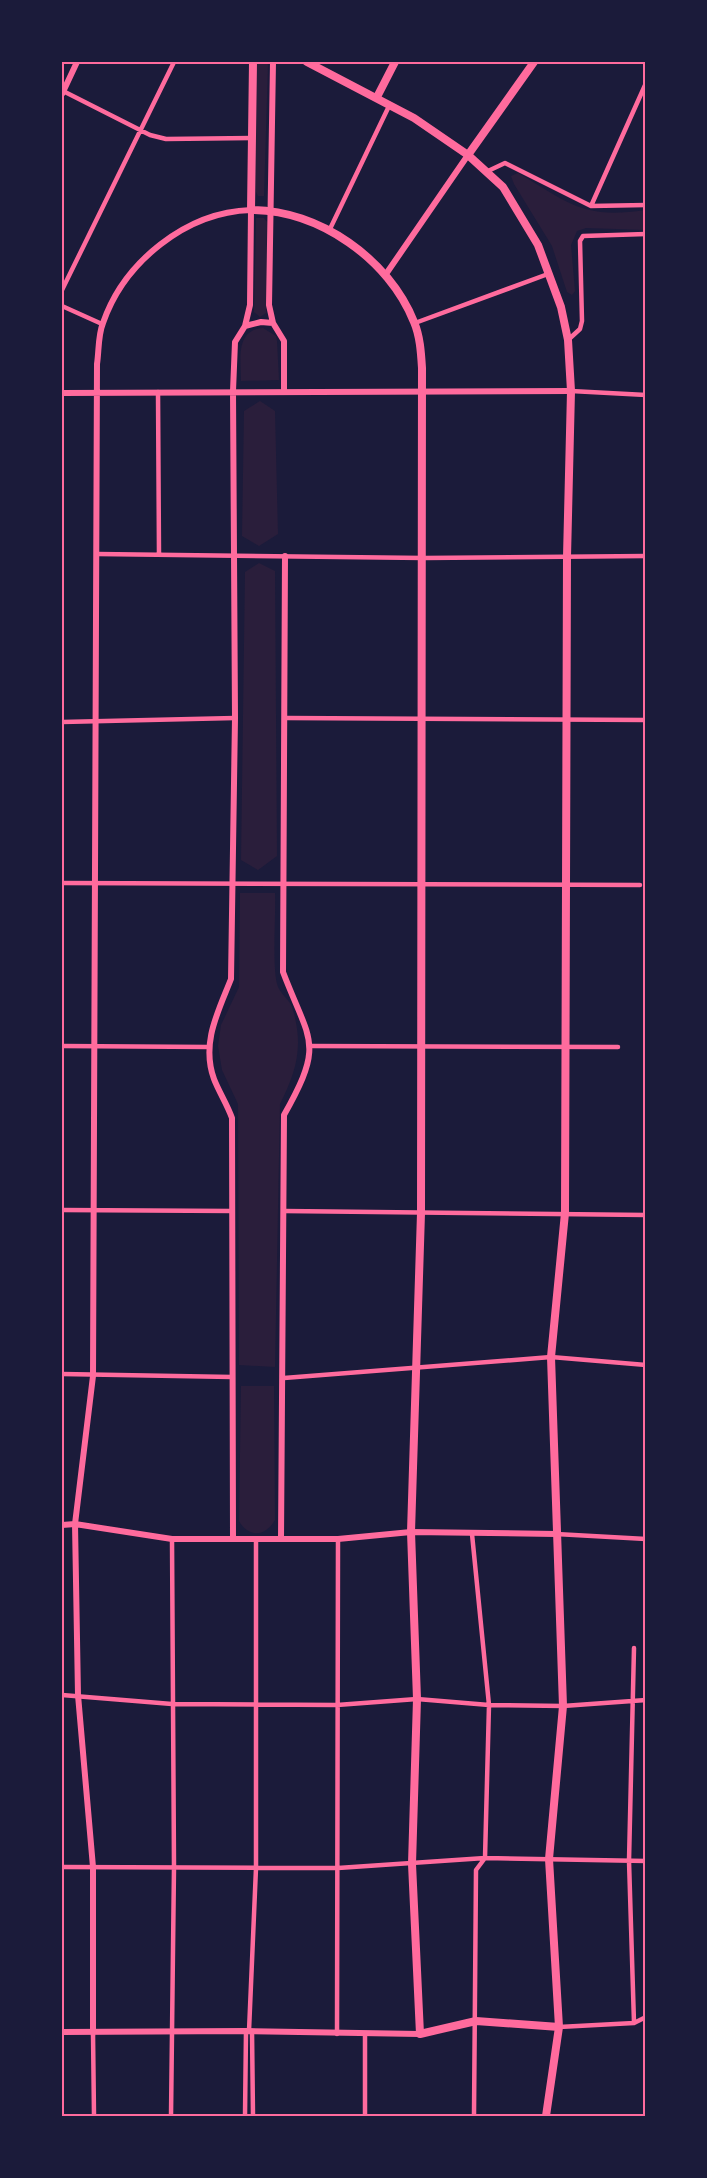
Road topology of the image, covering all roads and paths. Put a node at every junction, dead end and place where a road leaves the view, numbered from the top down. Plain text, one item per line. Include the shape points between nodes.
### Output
1 (77, 62) edge
2 (174, 62) edge
3 (253, 62) edge
4 (273, 62) edge
5 (307, 62) edge
6 (395, 62) edge
7 (534, 62) edge
8 (645, 83) edge
9 (62, 92) edge
10 (377, 97) junction
11 (390, 104) junction
12 (140, 130) junction
13 (252, 138) junction
14 (468, 155) junction
15 (488, 171) junction
16 (645, 205) edge
17 (591, 206) junction
18 (251, 210) junction
19 (269, 210) junction
20 (329, 231) junction
21 (645, 234) edge
22 (548, 273) junction
23 (386, 274) junction
24 (62, 290) edge
25 (62, 306) edge
26 (273, 323) junction
27 (415, 323) junction
28 (102, 324) junction
29 (244, 326) junction
30 (568, 340) junction
31 (233, 391) junction
32 (284, 391) junction
33 (571, 391) junction
34 (96, 392) junction
35 (158, 392) junction
36 (422, 392) junction
37 (62, 393) edge
38 (645, 395) edge
39 (97, 554) junction
40 (159, 555) junction
41 (235, 556) junction
42 (285, 556) junction
43 (645, 556) edge
44 (567, 557) junction
45 (424, 558) junction
46 (235, 718) junction
47 (286, 718) junction
48 (424, 719) junction
49 (566, 719) junction
50 (645, 720) edge
51 (62, 722) edge
52 (96, 722) junction
53 (62, 883) edge
54 (95, 883) junction
55 (233, 883) junction
56 (283, 884) junction
57 (420, 884) junction
58 (566, 885) junction
59 (640, 885) dead end
60 (62, 1046) edge
61 (95, 1046) junction
62 (310, 1046) junction
63 (209, 1047) junction
64 (565, 1047) junction
65 (618, 1047) dead end
66 (421, 1048) junction
67 (62, 1210) edge
68 (94, 1210) junction
69 (232, 1211) junction
70 (284, 1211) junction
71 (421, 1213) junction
72 (565, 1213) junction
73 (645, 1215) edge
74 (551, 1358) junction
75 (645, 1365) edge
76 (415, 1369) junction
77 (62, 1374) edge
78 (93, 1376) junction
79 (232, 1377) junction
80 (284, 1378) junction
81 (75, 1524) junction
82 (62, 1525) edge
83 (411, 1532) junction
84 (472, 1534) junction
85 (556, 1534) junction
86 (172, 1539) junction
87 (233, 1539) junction
88 (256, 1539) junction
89 (281, 1539) junction
90 (338, 1539) junction
91 (645, 1539) edge
92 (634, 1648) dead end
93 (62, 1695) edge
94 (78, 1695) junction
95 (417, 1699) junction
96 (634, 1700) junction
97 (645, 1700) edge
98 (172, 1704) junction
99 (256, 1705) junction
100 (337, 1705) junction
101 (489, 1705) junction
102 (563, 1706) junction
103 (485, 1858) junction
104 (549, 1859) junction
105 (629, 1861) junction
106 (645, 1861) edge
107 (412, 1864) junction
108 (62, 1867) edge
109 (93, 1867) junction
110 (174, 1867) junction
111 (256, 1868) junction
112 (338, 1868) junction
113 (645, 2017) edge
114 (476, 2021) junction
115 (634, 2023) junction
116 (560, 2027) junction
117 (249, 2031) junction
118 (62, 2032) edge
119 (93, 2033) junction
120 (171, 2033) junction
121 (337, 2034) junction
122 (365, 2034) junction
123 (420, 2034) junction
124 (474, 2115) dead end
125 (94, 2116) edge
126 (171, 2116) edge
127 (245, 2116) edge
128 (253, 2116) edge
129 (365, 2116) edge
130 (546, 2116) edge

1 - 9 street
2 - 12 street
3 - 13 highway
4 - 19 street
5 - 10 highway
6 - 10 main road
7 - 14 main road
8 - 17 street
9 - 12 street
10 - 11 highway
11 - 14 highway
11 - 20 street
12 - 13 street via 166,138
12 - 24 street
13 - 18 highway
14 - 15 highway
14 - 23 street
15 - 17 street via 505,163
15 - 22 highway via 523,216
16 - 17 street
18 - 19 highway
18 - 28 street via 201,221 161,244 125,280
18 - 29 street via 250,305
19 - 20 highway
19 - 26 street via 269,305
20 - 23 highway
21 - 30 street via 583,236 582,321 580,329
22 - 27 street
22 - 30 highway
23 - 27 highway
25 - 28 street
26 - 29 street via 261,321
26 - 32 street via 284,341
27 - 36 highway via 420,341
28 - 34 street
29 - 31 street via 235,342
30 - 33 highway
31 - 32 street
31 - 35 street
31 - 41 street
32 - 36 street
33 - 36 street
33 - 38 street
33 - 44 highway
34 - 35 street
34 - 37 street
34 - 39 street
35 - 40 street
36 - 45 highway
39 - 40 street
39 - 52 street
40 - 41 street
41 - 42 street
41 - 46 street
42 - 45 street
42 - 47 street
43 - 44 street
44 - 45 street
44 - 49 highway
45 - 48 highway
46 - 52 street
46 - 55 street
47 - 48 street
47 - 56 street
48 - 49 street
48 - 57 highway
49 - 50 street
49 - 58 highway
51 - 52 street
52 - 54 street
53 - 54 street
54 - 55 street
54 - 61 street
55 - 56 street
55 - 63 street via 231,979 215,1016
56 - 57 street
56 - 62 street via 283,972 304,1020
57 - 58 street
57 - 66 highway
58 - 59 street
58 - 64 highway
60 - 61 street
61 - 63 street
61 - 68 street
62 - 66 street
62 - 70 street via 306,1074 284,1115
63 - 69 street via 210,1066 232,1118
64 - 65 street
64 - 66 street
64 - 72 highway
66 - 71 highway
67 - 68 street
68 - 69 street
68 - 78 street
69 - 79 street
70 - 71 street
70 - 80 street
71 - 72 street
71 - 76 highway
72 - 73 street
72 - 74 highway
74 - 75 street
74 - 76 street
74 - 85 highway
76 - 80 street
76 - 83 highway
77 - 78 street
78 - 79 street
78 - 81 street
79 - 87 street
80 - 89 street
81 - 82 street
81 - 86 street
81 - 94 street
83 - 84 street
83 - 90 street
83 - 95 highway
84 - 85 street
84 - 101 street
85 - 91 street
85 - 102 highway
86 - 87 street
86 - 98 street
87 - 88 street
88 - 89 street
88 - 99 street
89 - 90 street
90 - 100 street
92 - 96 street
93 - 94 street
94 - 98 street
94 - 109 street
95 - 100 street
95 - 101 street
95 - 107 highway
96 - 97 street
96 - 102 street
96 - 105 street
98 - 99 street
98 - 110 street
99 - 100 street
99 - 111 street
100 - 112 street
101 - 102 street
101 - 103 street
102 - 104 highway
103 - 104 street
103 - 107 street
103 - 114 street via 476,1870
104 - 105 street
104 - 116 highway
105 - 106 street
105 - 115 street
107 - 112 street
107 - 123 highway
108 - 109 street
109 - 110 street
109 - 119 street
110 - 111 street
110 - 120 street
111 - 112 street
111 - 117 street
112 - 121 street
113 - 115 street
114 - 116 highway
114 - 123 highway
114 - 124 street
115 - 116 street
116 - 130 highway
117 - 120 street
117 - 121 street
117 - 127 street
117 - 128 street
118 - 119 street
119 - 120 street
119 - 125 street
120 - 126 street
121 - 122 street
122 - 123 street
122 - 129 street

